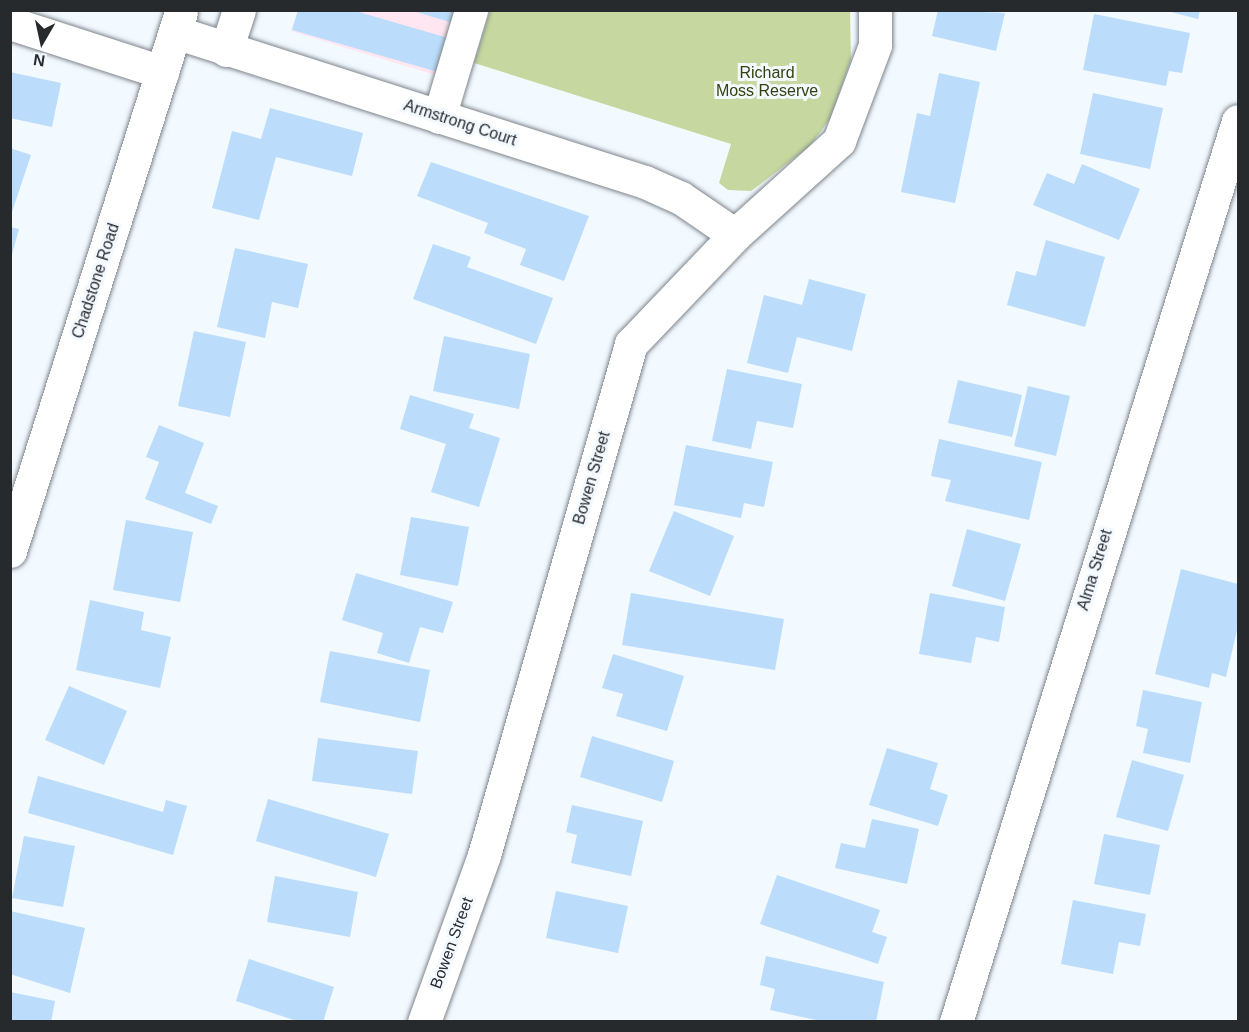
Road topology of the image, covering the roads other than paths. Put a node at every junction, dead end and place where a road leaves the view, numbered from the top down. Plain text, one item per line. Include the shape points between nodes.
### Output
1 (239, 10) edge
2 (471, 10) edge
3 (875, 10) edge
4 (178, 21) edge
5 (10, 23) edge
6 (226, 50) junction
7 (162, 72) junction
8 (439, 117) junction
9 (1239, 121) edge
10 (735, 235) junction
11 (10, 551) edge
12 (424, 1022) edge
13 (956, 1022) edge

1 - 6 street
2 - 8 street
3 - 10 street, Bowen Street via 875,45 847,130
4 - 6 street, Armstrong Court
4 - 7 street, Chadstone Road
5 - 7 street
6 - 8 street, Armstrong Court
7 - 11 street, Chadstone Road
8 - 10 street, Armstrong Court via 645,182 681,198
9 - 13 street, Alma Street
10 - 12 street, Bowen Street via 631,344 484,855

